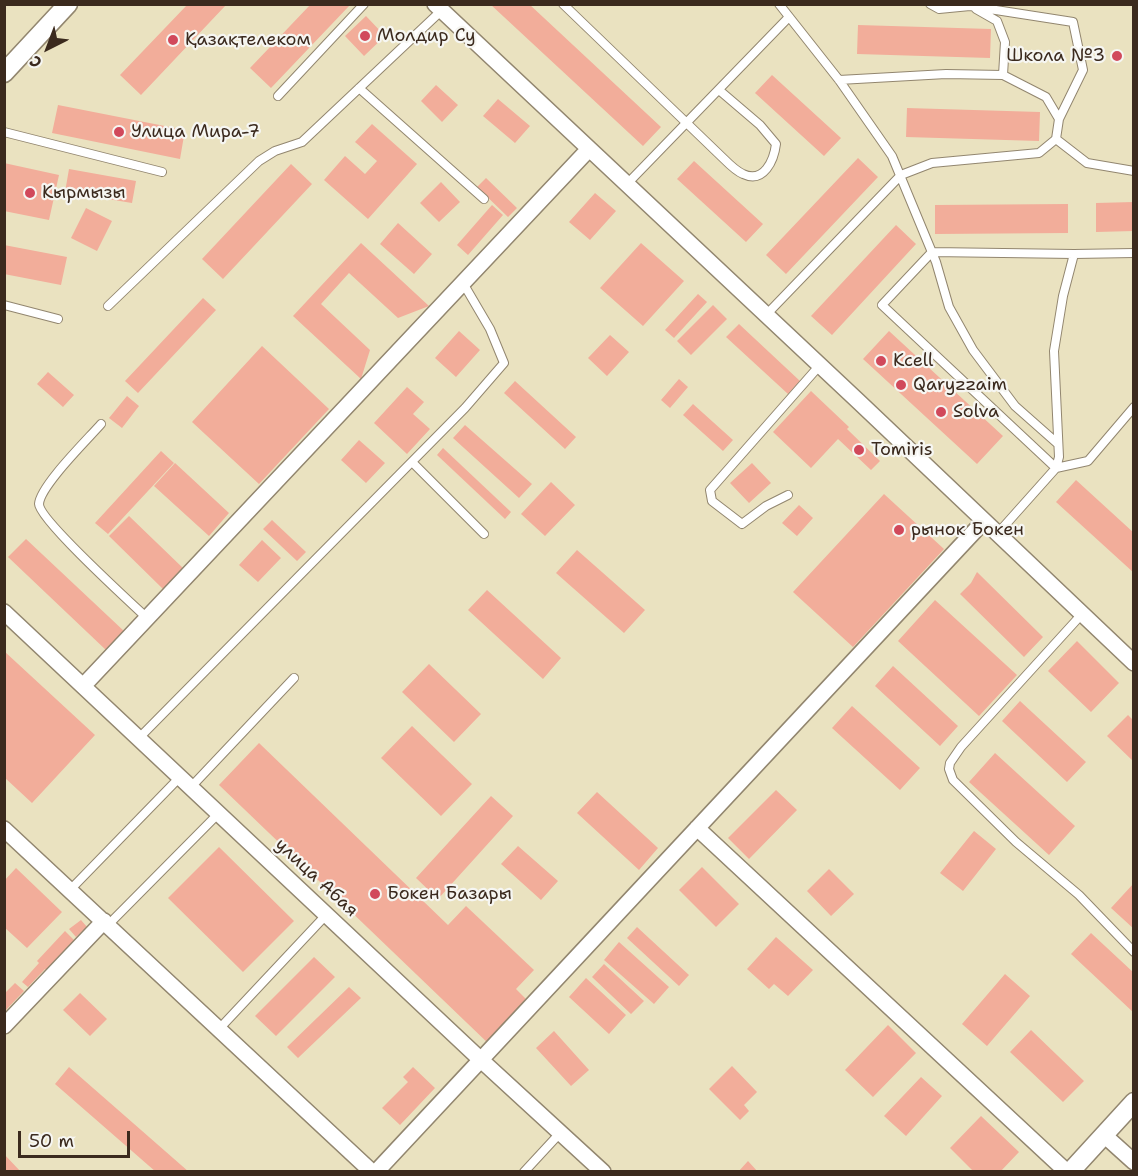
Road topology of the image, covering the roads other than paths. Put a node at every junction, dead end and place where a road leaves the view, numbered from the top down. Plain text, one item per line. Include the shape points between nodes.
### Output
1 (68, 4) edge
2 (364, 4) edge
3 (563, 4) edge
4 (779, 4) edge
5 (930, 4) edge
6 (970, 5) edge
7 (438, 8) edge
8 (789, 17) junction
9 (4, 73) edge
10 (1003, 75) junction
11 (840, 80) junction
12 (359, 88) junction
13 (718, 90) junction
14 (278, 96) dead end
15 (1059, 119) junction
16 (687, 122) junction
17 (4, 132) edge
18 (1056, 139) junction
19 (589, 149) junction
20 (1134, 171) edge
21 (162, 172) dead end
22 (901, 175) junction
23 (627, 184) junction
24 (484, 199) dead end
25 (932, 252) junction
26 (1134, 253) edge
27 (1074, 254) junction
28 (463, 283) junction
29 (4, 305) edge
30 (108, 306) dead end
31 (766, 315) junction
32 (58, 319) dead end
33 (820, 365) junction
34 (1134, 407) edge
35 (101, 424) dead end
36 (1058, 444) junction
37 (412, 462) junction
38 (1056, 468) junction
39 (788, 495) dead end
40 (984, 521) junction
41 (998, 533) junction
42 (484, 534) dead end
43 (4, 612) edge
44 (1082, 614) junction
45 (147, 618) junction
46 (1134, 663) edge
47 (294, 678) dead end
48 (84, 685) junction
49 (139, 738) junction
50 (186, 782) junction
51 (219, 813) junction
52 (697, 828) junction
53 (4, 829) edge
54 (70, 890) junction
55 (327, 915) junction
56 (106, 923) junction
57 (1134, 952) edge
58 (4, 1026) edge
59 (220, 1028) junction
60 (481, 1060) junction
61 (1134, 1102) edge
62 (561, 1132) junction
63 (1104, 1134) junction
64 (1134, 1162) edge
65 (530, 1170) edge
66 (374, 1172) edge
67 (603, 1172) edge
68 (1068, 1172) edge

1 - 9 street
2 - 14 lane
3 - 16 lane
4 - 8 lane
5 - 6 lane via 939,9
6 - 10 lane via 997,21 1005,42
6 - 15 lane via 1073,22 1083,70
7 - 12 lane
7 - 19 street
8 - 11 lane
8 - 13 lane
10 - 11 lane
10 - 15 lane via 1046,98
11 - 22 lane via 881,138
12 - 24 lane
12 - 30 lane via 302,142 259,161
13 - 16 lane
13 - 16 lane via 760,125 776,144 775,156 766,171 754,177 743,175
15 - 18 lane
16 - 23 lane
17 - 21 lane
18 - 20 lane via 1087,164
18 - 22 lane via 1039,153 932,163
19 - 23 street
19 - 28 street
22 - 25 lane
22 - 31 lane
23 - 31 street
25 - 27 lane
25 - 36 lane via 950,307 973,350 1015,406
25 - 38 lane via 882,305
26 - 27 lane
27 - 36 lane via 1054,351
28 - 37 lane via 490,329 504,363
28 - 45 street
29 - 32 lane
31 - 33 street
33 - 39 lane via 710,490 712,501 742,524
33 - 40 street
34 - 38 lane via 1088,461
35 - 45 lane via 52,480 39,505 61,534
36 - 38 lane
37 - 42 lane
37 - 49 lane
38 - 41 lane
40 - 41 street
40 - 52 street
41 - 44 street
43 - 48 street, улица Абая
44 - 46 street
44 - 57 lane via 961,747 949,769 953,780 969,797 1078,895
45 - 48 street
47 - 50 lane
48 - 49 street, улица Абая
49 - 50 street, улица Абая
50 - 51 street, улица Абая
50 - 54 lane
51 - 55 street, улица Абая
51 - 56 lane
52 - 60 street
52 - 68 street
53 - 54 street
54 - 56 street
55 - 59 lane
55 - 60 street, улица Абая
56 - 58 street
56 - 59 street
59 - 66 street
60 - 62 street, улица Абая
60 - 66 street
61 - 63 street
62 - 65 lane
62 - 67 street, улица Абая
63 - 64 street
63 - 68 street

